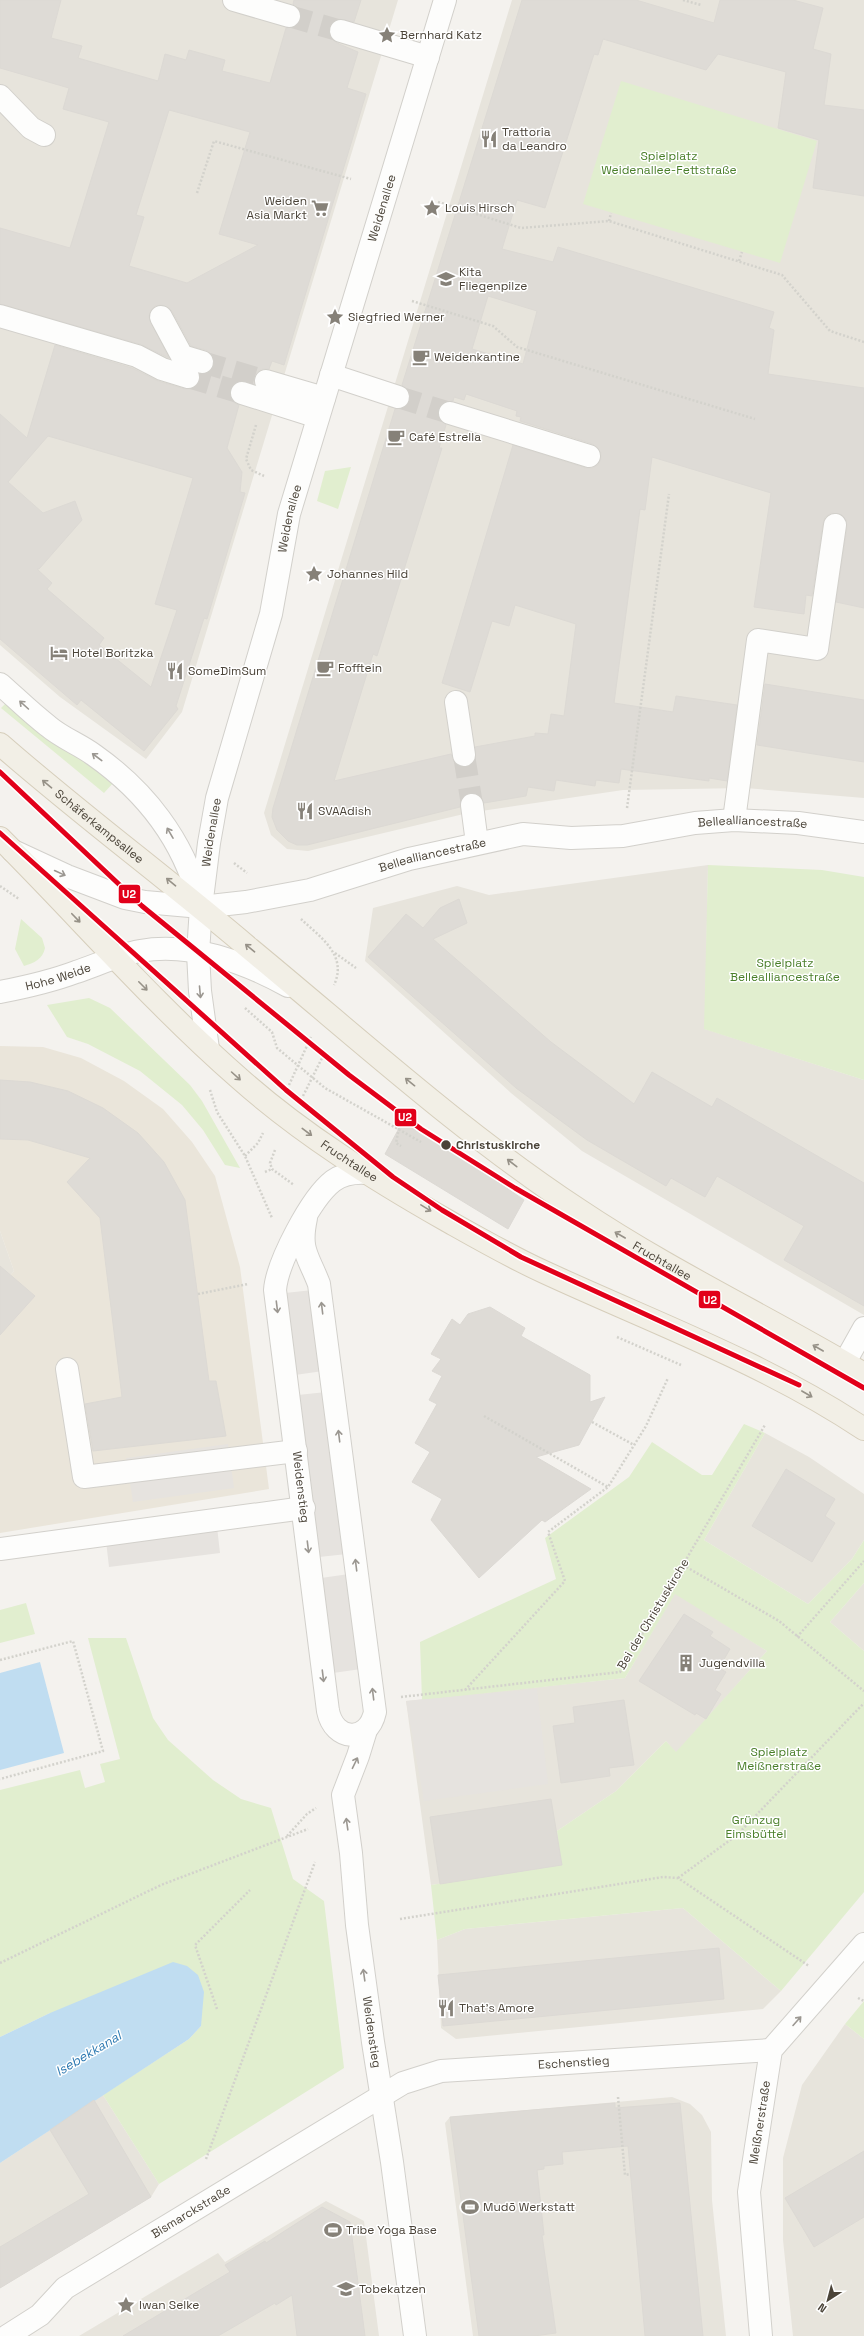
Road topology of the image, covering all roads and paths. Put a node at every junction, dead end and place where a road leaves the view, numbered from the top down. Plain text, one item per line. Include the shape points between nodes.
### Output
1 (234, 0) edge
2 (446, 0) edge
3 (683, 0) edge
4 (701, 5) dead end
5 (290, 16) tunnel mouth
6 (341, 31) tunnel mouth
7 (428, 57) junction
8 (0, 96) edge
9 (44, 135) dead end
10 (351, 178) dead end
11 (197, 193) dead end
12 (438, 202) dead end
13 (611, 213) dead end
14 (609, 221) junction
15 (742, 252) dead end
16 (739, 261) junction
17 (412, 301) dead end
18 (0, 312) edge
19 (161, 317) dead end
20 (864, 342) edge
21 (331, 375) junction
22 (266, 380) tunnel mouth
23 (242, 393) tunnel mouth
24 (398, 397) tunnel mouth
25 (321, 408) junction
26 (450, 413) tunnel mouth
27 (755, 419) dead end
28 (257, 420) dead end
29 (589, 456) dead end
30 (264, 476) dead end
31 (669, 494) dead end
32 (835, 525) dead end
33 (0, 684) edge
34 (456, 702) dead end
35 (0, 744) edge
36 (464, 755) tunnel mouth
37 (472, 805) tunnel mouth
38 (734, 820) junction
39 (864, 832) edge
40 (623, 836) junction
41 (209, 843) junction
42 (477, 843) junction
43 (6, 844) edge
44 (277, 897) junction
45 (201, 907) junction
46 (198, 953) junction
47 (335, 953) junction
48 (115, 958) junction
49 (356, 968) dead end
50 (0, 992) edge
51 (246, 1008) dead end
52 (323, 1009) junction
53 (208, 1049) junction
54 (324, 1052) dead end
55 (298, 1066) junction
56 (312, 1078) junction
57 (287, 1087) dead end
58 (302, 1099) dead end
59 (399, 1128) junction
60 (421, 1142) dead end
61 (401, 1146) dead end
62 (275, 1150) dead end
63 (272, 1169) junction
64 (265, 1172) dead end
65 (368, 1173) junction
66 (295, 1186) dead end
67 (306, 1218) junction
68 (275, 1226) dead end
69 (249, 1284) dead end
70 (198, 1294) dead end
71 (864, 1328) edge
72 (844, 1362) junction
73 (67, 1369) dead end
74 (864, 1374) edge
75 (668, 1378) dead end
76 (484, 1416) dead end
77 (592, 1422) dead end
78 (765, 1424) dead end
79 (864, 1428) edge
80 (634, 1445) junction
81 (296, 1451) junction
82 (608, 1487) junction
83 (304, 1508) junction
84 (0, 1549) edge
85 (864, 1561) edge
86 (683, 1565) junction
87 (797, 1638) junction
88 (0, 1660) edge
89 (465, 1690) junction
90 (864, 1691) edge
91 (396, 1698) dead end
92 (864, 1703) edge
93 (366, 1730) junction
94 (0, 1779) edge
95 (320, 1806) dead end
96 (308, 1829) dead end
97 (285, 1838) junction
98 (315, 1862) dead end
99 (678, 1878) junction
100 (250, 1890) dead end
101 (400, 1918) dead end
102 (864, 1944) edge
103 (0, 1963) edge
104 (809, 1966) dead end
105 (858, 1998) dead end
106 (864, 2001) edge
107 (217, 2009) dead end
108 (770, 2050) junction
109 (382, 2097) junction
110 (618, 2097) dead end
111 (206, 2159) dead end
112 (630, 2174) dead end
113 (21, 2332) edge
114 (414, 2336) edge
115 (761, 2336) edge

1 - 5 street
2 - 7 street, Weidenallee
3 - 4 path
6 - 7 street
7 - 21 street, Weidenallee
8 - 9 street via 31,128
10 - 11 path via 214,141
12 - 14 path via 521,228
13 - 14 path
14 - 16 path
15 - 16 path
16 - 20 path via 782,275 830,331
17 - 27 path via 493,326 517,347
18 - 19 street via 137,356 162,369 195,369 182,356
21 - 24 street
21 - 25 street, Weidenallee
22 - 25 street
23 - 25 street
25 - 41 street, Weidenallee via 289,514 271,614 225,768
26 - 29 street
28 - 30 path via 246,459 251,470
31 - 40 path
32 - 38 street via 817,649 758,640
45 -> 33 street via 193,878 182,854 167,827 148,803 128,781 95,755 48,726
34 - 36 street
45 -> 35 main road, Schäferkampsallee
37 - 42 street
38 - 39 street, Bellealliancestraße via 798,823
38 - 40 street, Bellealliancestraße via 695,823
40 - 42 street, Bellealliancestraße via 571,838 523,834
41 - 44 path
41 - 45 street, Weidenallee
42 - 44 street, Bellealliancestraße via 409,859 329,885
43 -> 45 street, Bellealliancestraße via 67,876 125,898
43 -> 48 main road
44 - 45 street, Bellealliancestraße
44 - 47 path
45 - 46 street, Weidenallee
52 -> 45 main road, Fruchtallee
46 - 48 street, Fruchtallee via 157,949
46 - 52 street, Fruchtallee via 269,976
46 -> 53 street, Weidenallee
47 - 49 path
47 - 52 path via 338,960 336,980
48 - 50 street, Hohe Weide via 76,973
48 -> 53 main road, Fruchtallee
51 - 55 path via 272,1032 278,1048
52 - 55 path
72 -> 52 main road, Fruchtallee via 580,1210 447,1112
53 -> 65 main road, Fruchtallee via 240,1080 291,1120
53 - 68 path via 211,1095 217,1112 245,1156
54 - 56 path
55 - 56 path
55 - 57 path
56 - 58 path
56 - 59 path via 325,1088
59 - 60 path
59 - 61 path via 396,1143
62 - 63 path via 270,1163
63 - 64 path
63 - 66 path
65 - 67 street, Weidenstieg via 347,1174 333,1181
65 -> 79 main road, Fruchtallee via 446,1220 541,1271 781,1379
67 -> 81 street, Weidenstieg via 279,1269 275,1290
93 -> 67 street, Weidenstieg via 373,1720 374,1706 319,1284 308,1264 302,1235
69 - 70 path
71 - 72 street
72 - 74 main road, Fruchtallee
73 - 81 street via 84,1477
75 - 80 path via 646,1426
76 - 82 path
77 - 80 path
78 - 86 path, Bei der Christuskirche
80 - 82 path
81 - 83 street, Weidenstieg
82 - 89 path via 548,1532 565,1581
83 - 84 street
83 -> 93 street, Weidenstieg via 330,1720 333,1727 347,1735 359,1734
85 - 87 path
86 - 87 path via 779,1620
86 - 89 path, Bei der Christuskirche via 620,1672
87 - 90 path
88 - 94 path via 73,1641 103,1752
89 - 91 path, Bei der Christuskirche
92 - 99 path via 737,1835
109 -> 93 street, Weidenstieg via 358,1933 343,1795
95 - 97 path via 307,1814
96 - 97 path
97 - 103 path via 161,1885
98 - 111 path
99 - 101 path via 663,1877
99 - 104 path
100 - 107 path via 195,1945
108 -> 102 street
105 - 106 path
108 - 109 street, Eschenstieg via 441,2071 403,2083
108 - 115 street, Meißnerstraße via 749,2192
109 - 113 street, Bismarckstraße via 65,2288
109 - 114 street, Weidenstieg
110 - 112 path via 625,2175

